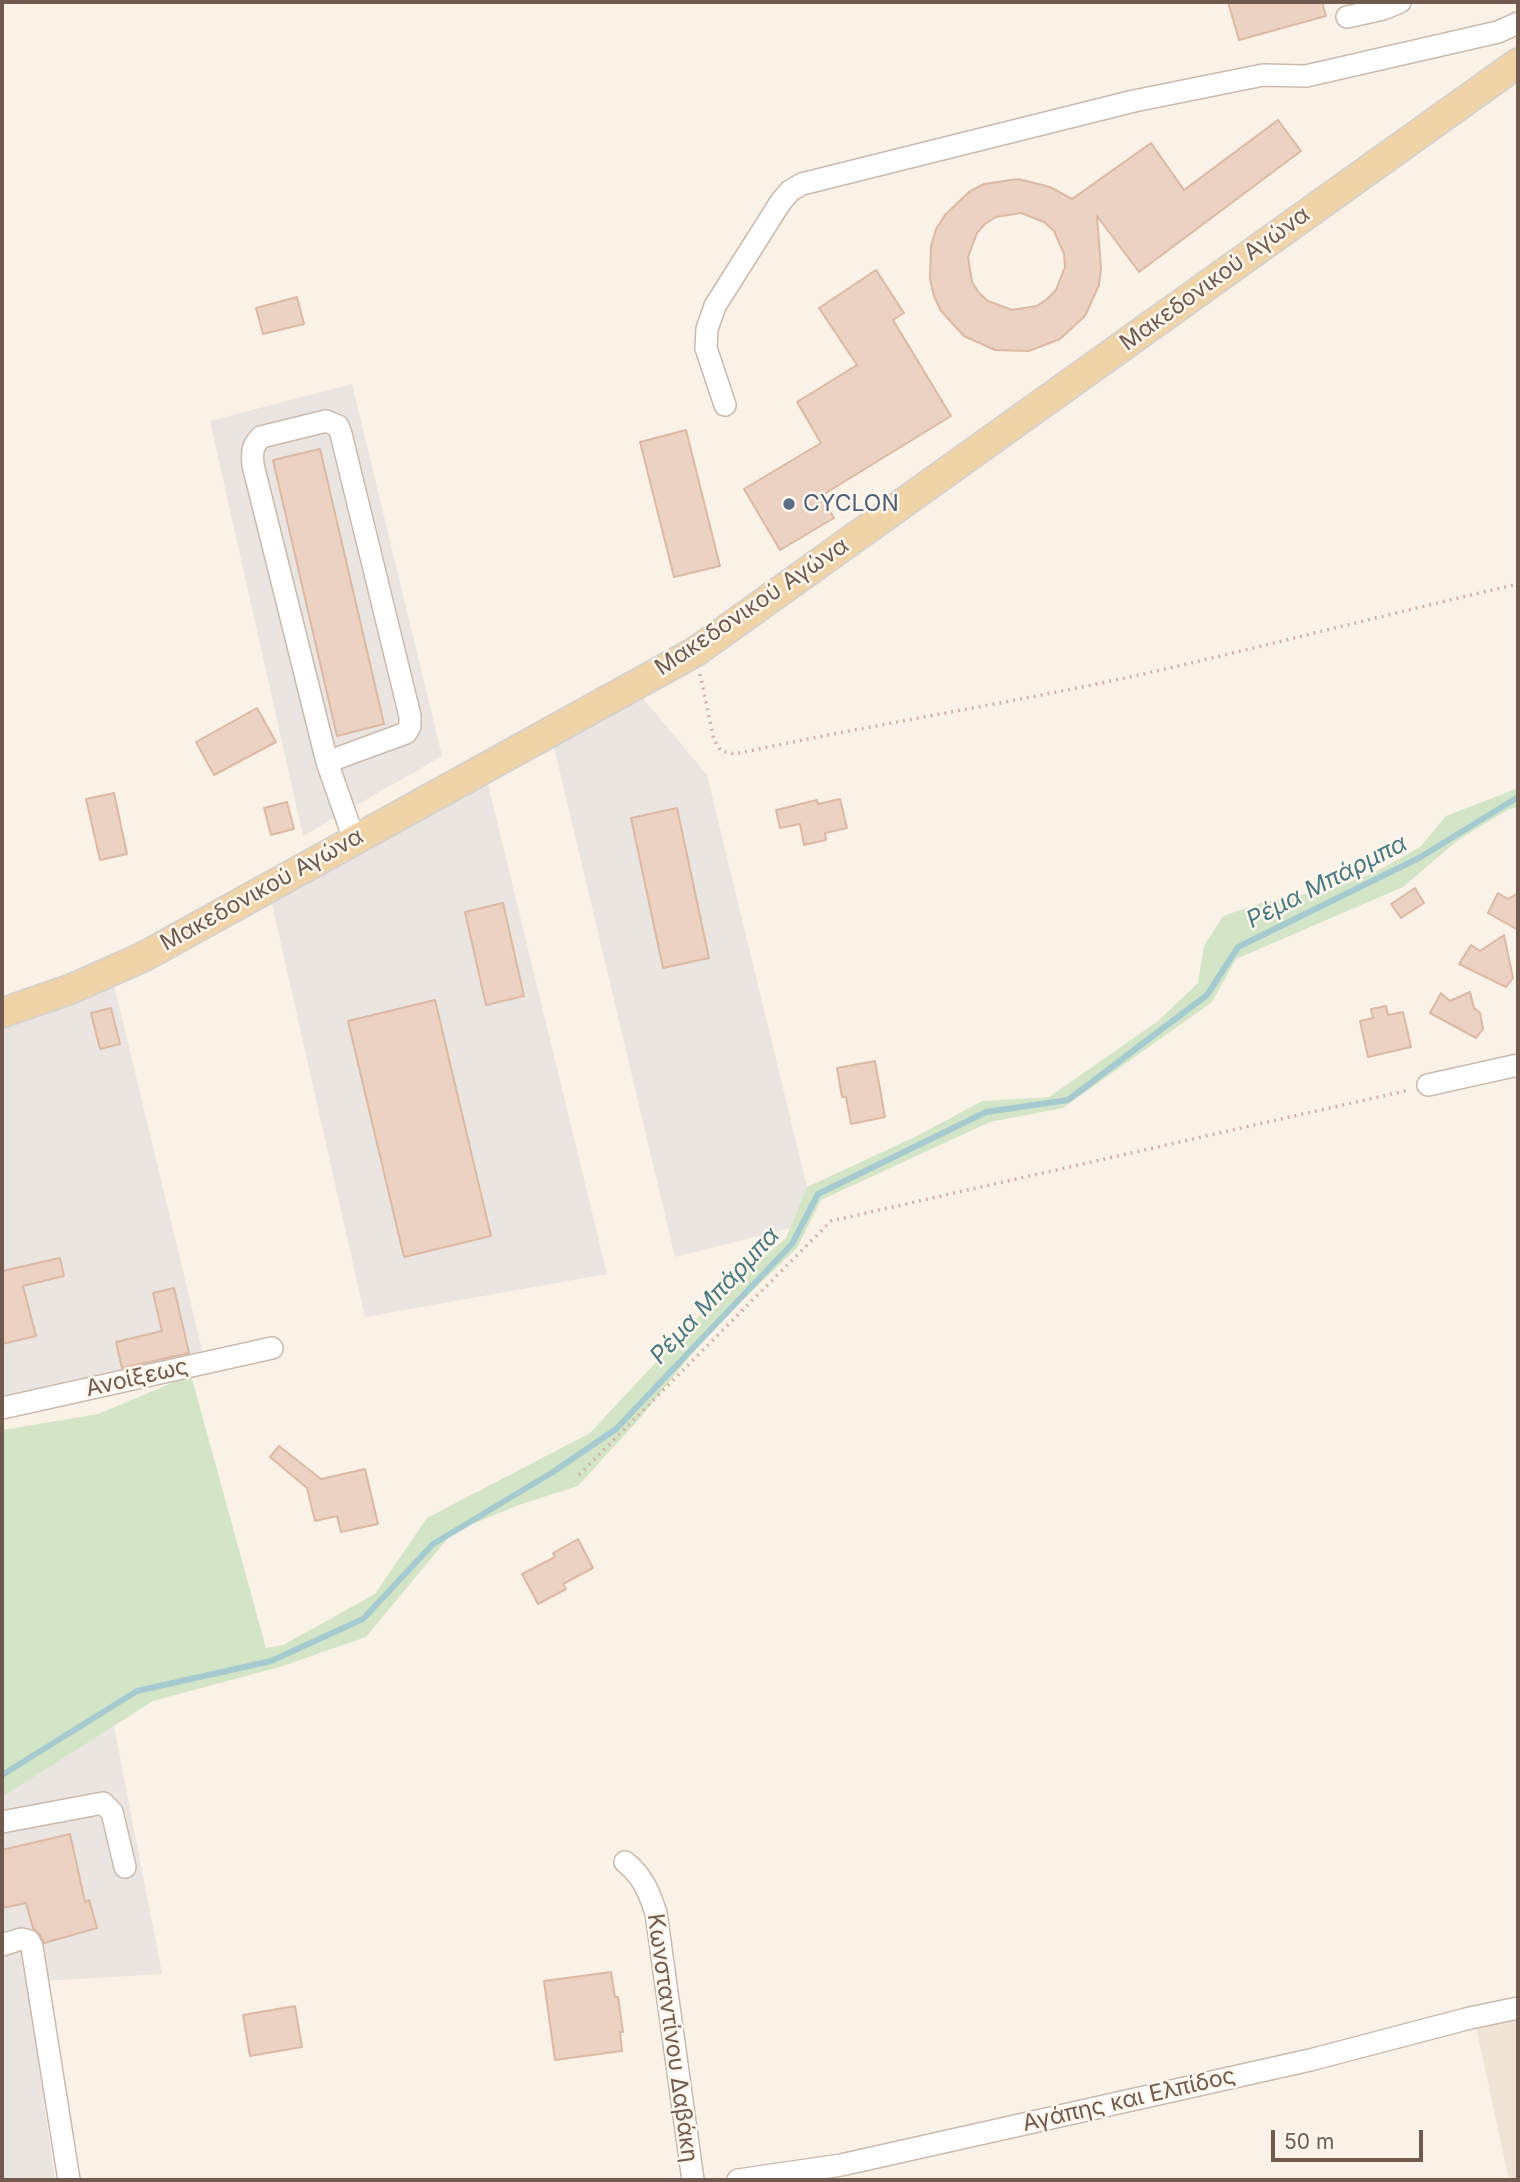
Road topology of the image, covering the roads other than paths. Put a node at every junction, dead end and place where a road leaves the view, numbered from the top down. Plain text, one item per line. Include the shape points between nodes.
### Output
1 (1400, 2) edge
2 (1347, 17) dead end
3 (1518, 23) edge
4 (1518, 63) edge
5 (725, 405) dead end
6 (327, 762) junction
7 (354, 839) junction
8 (2, 1013) edge
9 (1518, 1065) edge
10 (1429, 1085) road end
11 (272, 1348) dead end
12 (2, 1408) edge
13 (2, 1822) edge
14 (625, 1862) dead end
15 (125, 1867) dead end
16 (2, 1945) edge
17 (1518, 2008) edge
18 (69, 2180) edge
19 (693, 2180) edge
20 (738, 2180) edge

1 - 2 street
3 - 5 street via 1498,32 1306,76 1264,75 1134,101 802,184 780,203 715,306 706,348
4 - 7 main road, Μακεδονικού Αγώνα via 695,652
6 - 6 street via 252,451 261,437 326,421 338,426 341,434 410,716 406,733
6 - 7 street
7 - 8 main road, Μακεδονικού Αγώνα via 143,957
9 - 10 street
11 - 12 street, Ανοίξεως
13 - 15 street via 103,1803 112,1812
14 - 19 street, Κωνσταντίνου Δαβάκη via 639,1873 656,1913
16 - 18 street via 21,1940 33,1947
17 - 20 street, Αγάπης και Ελπίδος via 1310,2060 854,2162

